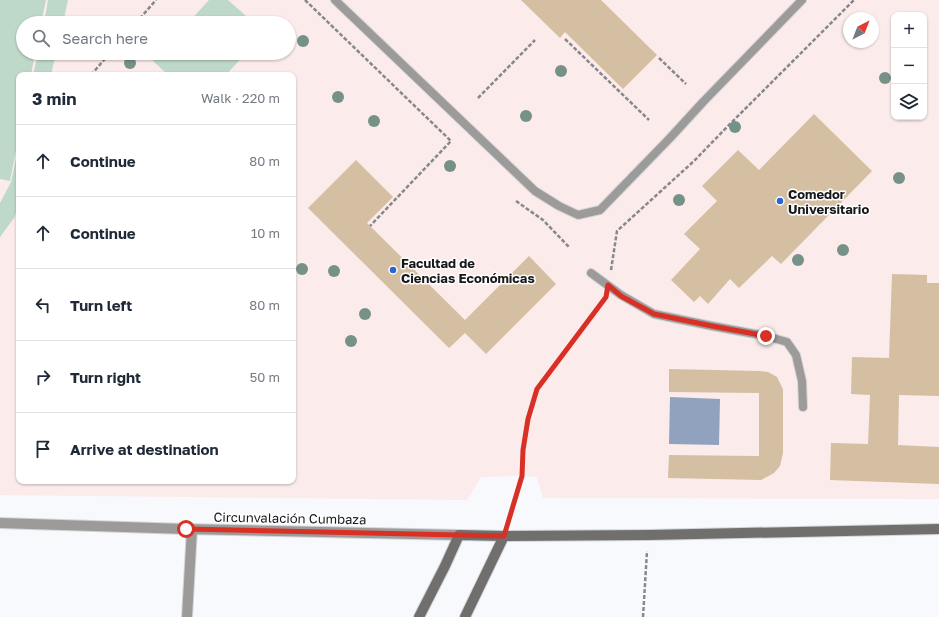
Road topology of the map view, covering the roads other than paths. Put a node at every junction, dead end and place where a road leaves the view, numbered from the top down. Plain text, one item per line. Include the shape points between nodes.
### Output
1 (335, 0) edge
2 (802, 0) edge
3 (591, 273) dead end
4 (803, 407) dead end
5 (0, 523) edge
6 (192, 529) junction
7 (939, 529) edge
8 (459, 535) junction
9 (504, 536) junction
10 (187, 617) edge
11 (419, 617) edge
12 (465, 617) edge

1 - 2 lane via 534,191 578,215 600,210
3 - 4 lane via 621,296 654,314 787,342 796,355 802,381
5 - 6 street, Circunvalación Cumbaza
6 - 8 street, Circunvalación Cumbaza
6 - 10 street
7 - 9 street
8 - 9 street
8 - 11 street
9 - 12 street

